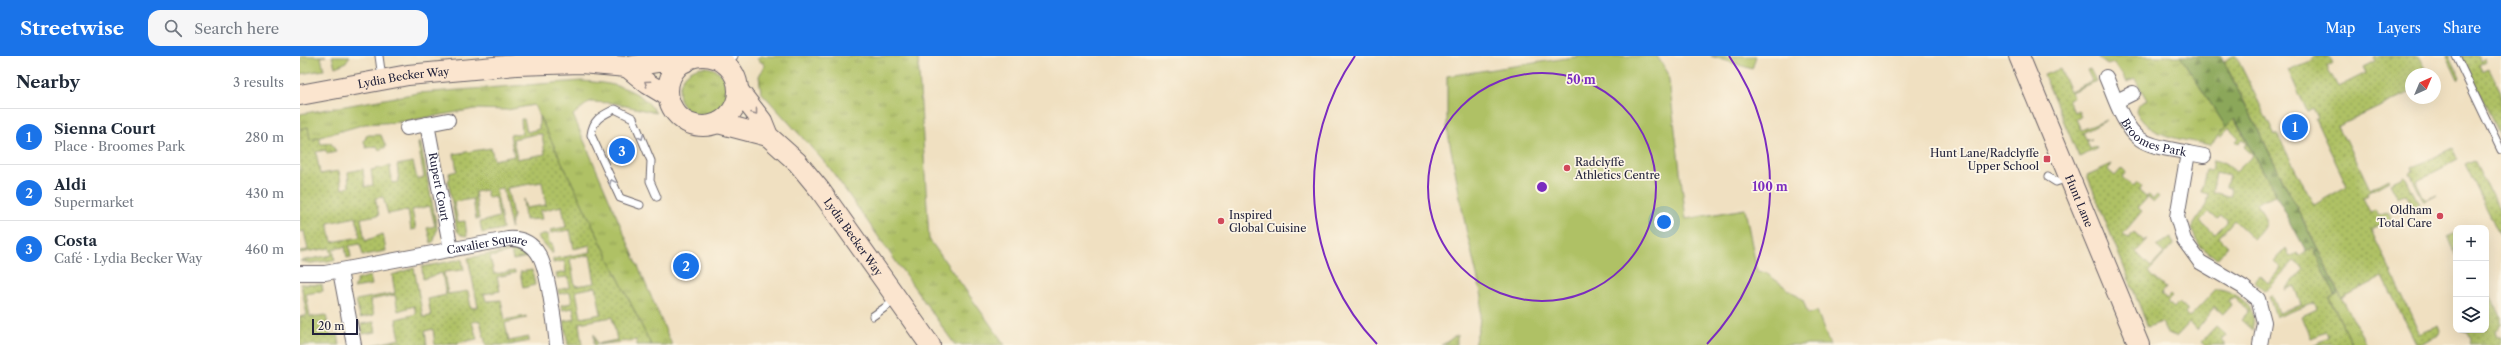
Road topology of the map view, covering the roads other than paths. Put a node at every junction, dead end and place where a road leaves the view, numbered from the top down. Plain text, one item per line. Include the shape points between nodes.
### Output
1 (379, 56) edge
2 (2020, 56) edge
3 (2456, 56) edge
4 (730, 60) edge
5 (685, 62) junction
6 (627, 67) junction
7 (2106, 77) dead end
8 (382, 80) junction
9 (738, 90) junction
10 (2133, 94) dead end
11 (300, 96) edge
12 (668, 96) junction
13 (2117, 101) junction
14 (448, 120) dead end
15 (718, 123) junction
16 (427, 124) junction
17 (407, 128) dead end
18 (768, 136) junction
19 (2501, 150) edge
20 (2188, 153) junction
21 (2204, 156) dead end
22 (2048, 177) dead end
23 (2070, 177) junction
24 (657, 197) dead end
25 (640, 204) dead end
26 (451, 250) junction
27 (340, 271) junction
28 (300, 273) edge
29 (897, 299) junction
30 (873, 316) dead end
31 (354, 345) edge
32 (557, 345) edge
33 (930, 345) edge
34 (2139, 345) edge
35 (2260, 345) edge

1 - 8 lane
2 - 23 street, Hunt Lane
3 - 19 lane
4 - 5 street via 706,56 695,57
4 - 9 street
5 - 6 street, Lydia Becker Way via 658,62
5 - 12 street via 671,77
6 - 8 street, Lydia Becker Way via 596,63 516,65 408,75
12 -> 6 street
7 - 13 street, Broomes Park
8 - 11 street, Lydia Becker Way
9 - 15 street via 733,110
9 -> 18 street, Lydia Becker Way via 762,121
10 - 13 street, Broomes Park
12 - 15 street via 674,111 687,122 704,127
13 - 20 street, Broomes Park via 2126,120 2141,140
14 - 16 street
15 - 18 street, Lydia Becker Way
16 - 17 street
16 - 26 street, Rupert Court
18 - 29 street, Lydia Becker Way via 797,162 820,190
20 - 21 street
20 - 35 street, Broomes Park via 2177,217 2184,240 2200,262 2243,287 2258,299 2264,322
22 - 23 lane via 2058,182
23 - 34 street, Hunt Lane
25 -> 24 lane via 620,198 592,135 592,128 598,117 615,109 633,118 651,161 650,181
26 - 27 street, Cavalier Square
26 - 32 street, Cavalier Square via 510,239 523,240 532,246 542,260
27 - 28 street, Cavalier Square via 315,275
27 - 31 street
29 - 30 lane
29 - 33 street, Lydia Becker Way

